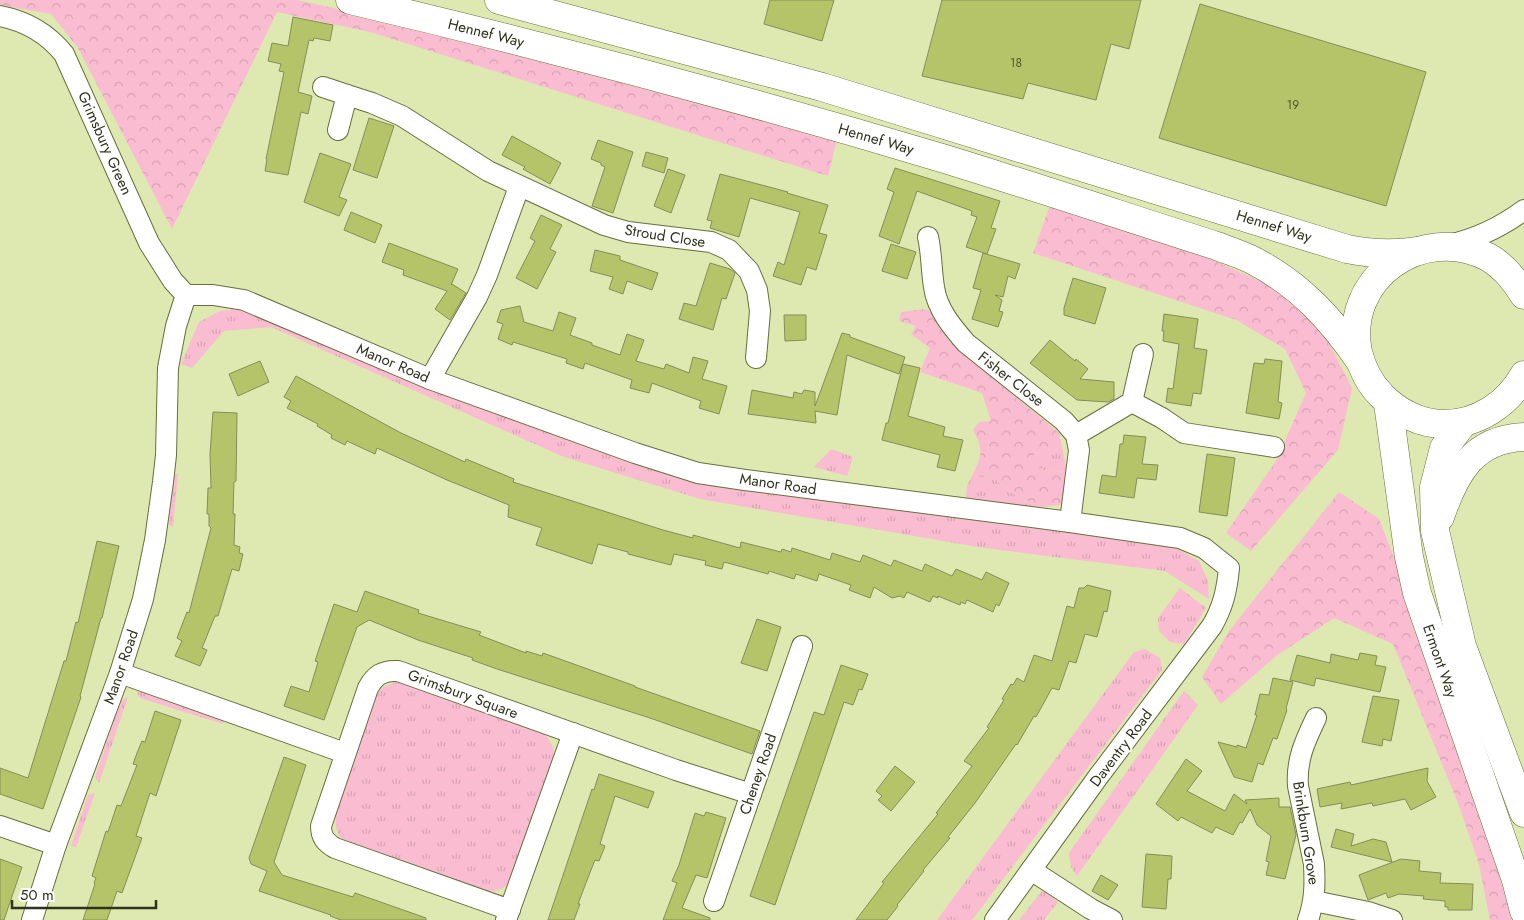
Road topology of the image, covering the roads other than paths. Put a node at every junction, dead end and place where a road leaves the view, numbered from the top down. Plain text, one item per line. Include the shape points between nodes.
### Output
1 (350, 0) edge
2 (499, 0) edge
3 (0, 16) edge
4 (323, 87) dead end
5 (347, 95) junction
6 (338, 130) dead end
7 (519, 187) junction
8 (1524, 210) edge
9 (928, 237) dead end
10 (1428, 249) junction
11 (186, 295) junction
12 (1524, 295) edge
13 (1143, 354) dead end
14 (756, 358) dead end
15 (1360, 361) junction
16 (1524, 375) edge
17 (430, 379) junction
18 (1132, 402) junction
19 (1388, 403) junction
20 (1524, 407) edge
21 (1493, 409) junction
22 (1464, 422) junction
23 (1076, 435) junction
24 (1524, 437) edge
25 (1274, 447) dead end
26 (1070, 522) junction
27 (1435, 531) junction
28 (1229, 568) joint
29 (802, 646) dead end
30 (120, 673) junction
31 (1316, 718) dead end
32 (573, 733) junction
33 (345, 753) junction
34 (751, 794) junction
35 (1524, 813) edge
36 (0, 826) edge
37 (56, 845) junction
38 (1031, 870) junction
39 (714, 901) dead end
40 (1314, 901) junction
41 (1524, 911) edge
42 (508, 915) edge
43 (32, 920) edge
44 (995, 920) edge
45 (1112, 920) edge
46 (1308, 920) edge
47 (1392, 920) edge

1 - 15 main road, Hennef Way via 596,60 796,116 946,159 1217,246 1256,262 1318,307
2 - 10 main road, Hennef Way via 822,87 1361,252 1393,254
3 - 11 street, Grimsbury Green via 36,29 64,54 150,244 173,281
4 - 5 street, Stroud Close
5 - 6 street
5 - 7 street, Stroud Close via 402,116
7 - 14 street, Stroud Close via 604,225 628,232 711,242 729,250 749,271 757,290 760,311
7 - 17 street via 477,297
8 - 10 street via 1478,236
9 - 23 street, Fisher Close via 937,299 956,331 966,343 1064,421
10 - 12 main road, Hennef Way via 1456,247 1488,258 1502,267
10 - 15 main road via 1402,258 1387,268 1366,294 1357,327
11 - 17 street, Manor Road via 244,300
11 - 30 street, Manor Road via 168,368 166,455 155,540 144,599
13 - 18 street
15 - 19 main road via 1376,390
16 - 21 main road via 1507,398
17 - 26 street, Manor Road via 698,473
18 - 23 street
18 - 25 street via 1184,432
19 - 22 main road via 1424,421
19 - 41 main road, Ermont Way via 1409,558 1417,593
20 - 21 main road
21 - 22 main road
22 - 27 main road, Ermont Way via 1444,448 1434,487
23 - 26 street via 1079,450
24 - 27 main road via 1490,443 1469,459 1447,497
26 - 28 street, Manor Road via 1187,540 1204,548
27 - 35 main road, Ermont Way via 1462,646
28 - 38 street, Daventry Road via 1225,599 1212,626
29 - 34 street, Cheney Road
30 - 33 street
30 - 37 street, Manor Road
31 - 40 street, Brinkburn Grove via 1302,748 1297,773 1314,864
32 - 33 street, Grimsbury Square via 389,670 372,680
32 - 34 street, Grimsbury Square
32 - 42 street, Grimsbury Square
33 - 42 street, Grimsbury Square via 321,826 324,840 335,848
34 - 39 street, Cheney Road
36 - 37 street
37 - 43 street, Manor Road
38 - 44 street, Daventry Road
38 - 45 street
40 - 46 street, Brinkburn Grove
40 - 47 street

